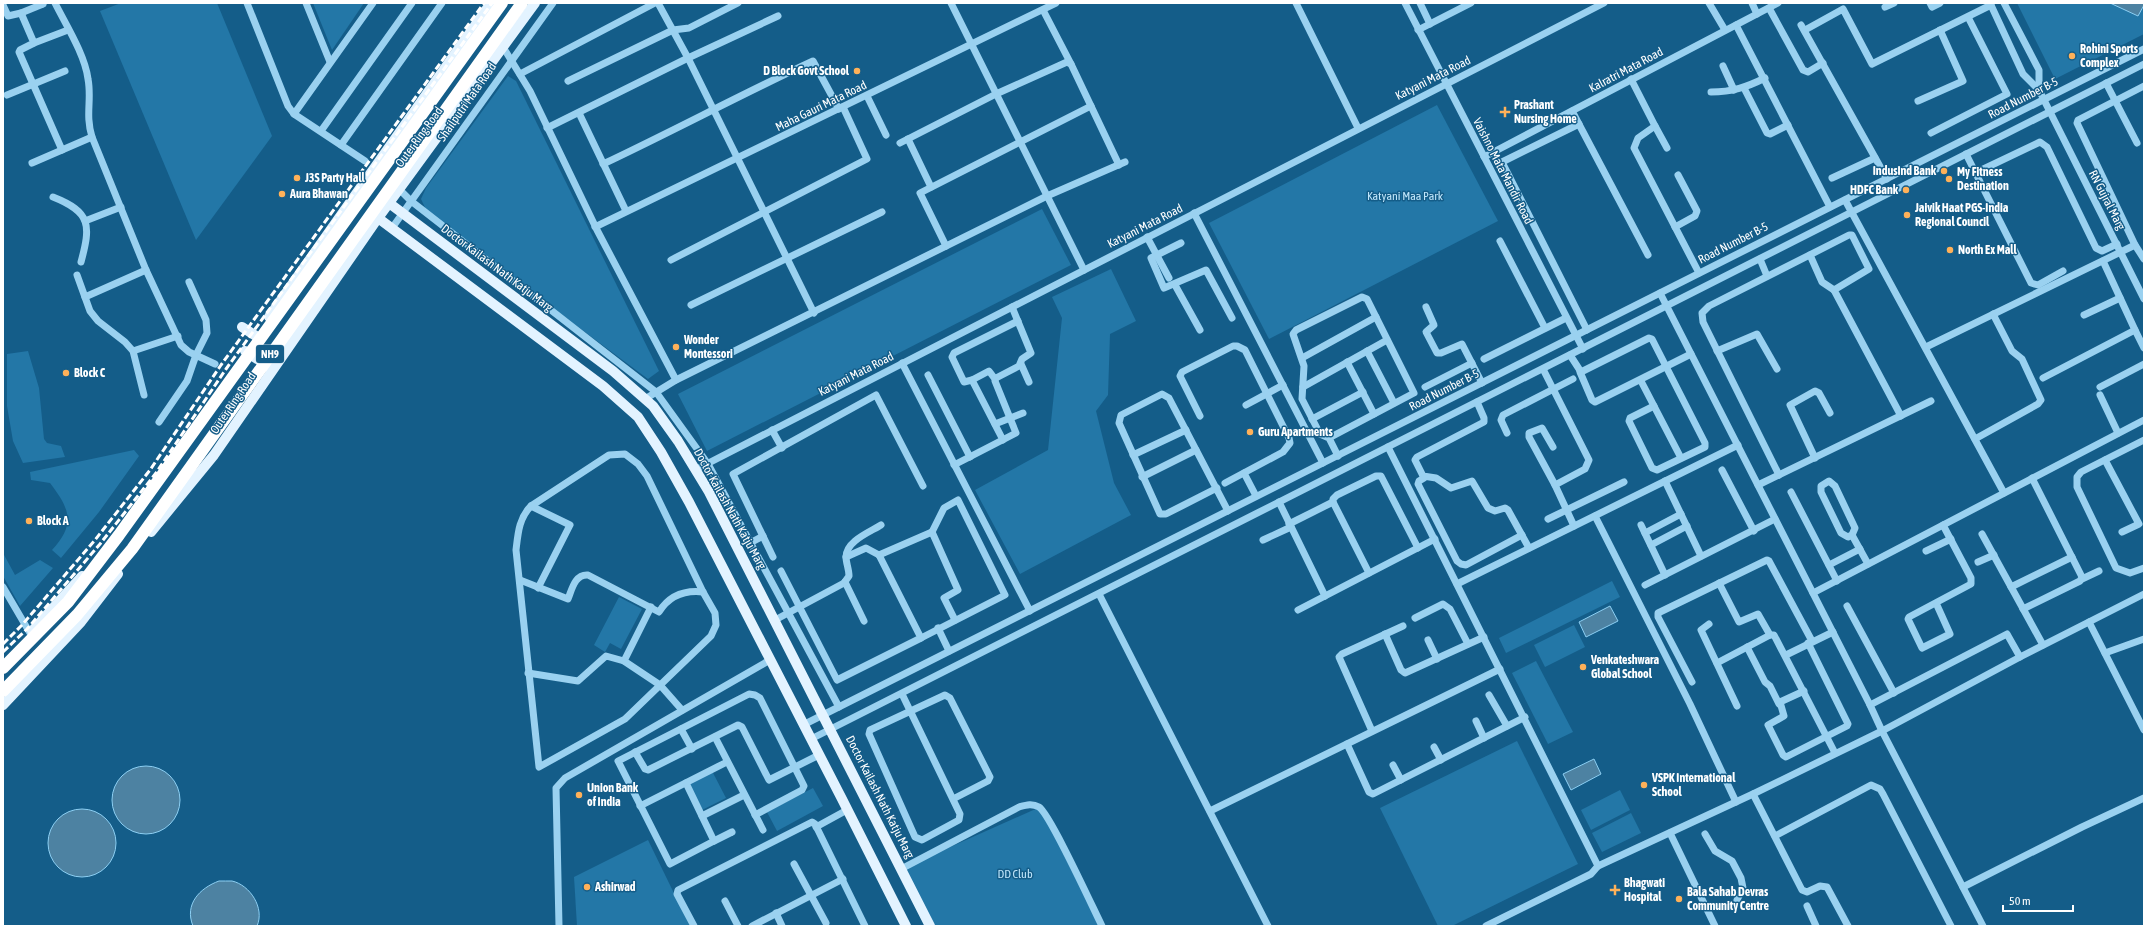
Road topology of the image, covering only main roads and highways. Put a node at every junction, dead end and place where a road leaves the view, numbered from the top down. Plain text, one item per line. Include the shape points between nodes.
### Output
1 (491, 3) edge
2 (502, 3) edge
3 (529, 5) edge
4 (464, 42) junction
5 (491, 63) junction
6 (389, 203) junction
7 (378, 218) junction
8 (242, 327) dead end
9 (563, 333) junction
10 (256, 336) junction
11 (551, 347) junction
12 (245, 351) junction
13 (272, 369) junction
14 (3, 661) edge
15 (3, 668) edge
16 (3, 691) edge
17 (3, 705) edge
18 (906, 926) edge
19 (930, 926) edge

1 - 4 main road, Outer Ring Road
2 - 15 highway, Outer Ring Road / NH9, bridge via 120,535 68,602
3 - 5 main road, Outer Ring Road
3 - 16 highway, Outer Ring Road / NH9, bridge via 132,549 77,615
4 - 5 main road
4 - 10 main road, Outer Ring Road
5 - 6 main road, Outer Ring Road
6 - 7 main road, Outer Ring Road
6 - 9 main road, Doctor Kailash Nath Katju Marg
7 - 11 main road
7 - 13 main road, Outer Ring Road
8 - 10 main road
9 - 11 main road
9 - 19 main road, Doctor Kailash Nath Katju Marg via 653,406 678,441 709,492
10 - 12 main road, Outer Ring Road
11 - 18 main road via 603,386 638,417 661,452
12 - 13 main road
12 - 14 main road, Outer Ring Road via 124,522 79,578
13 - 17 main road, Outer Ring Road via 214,455 81,622

